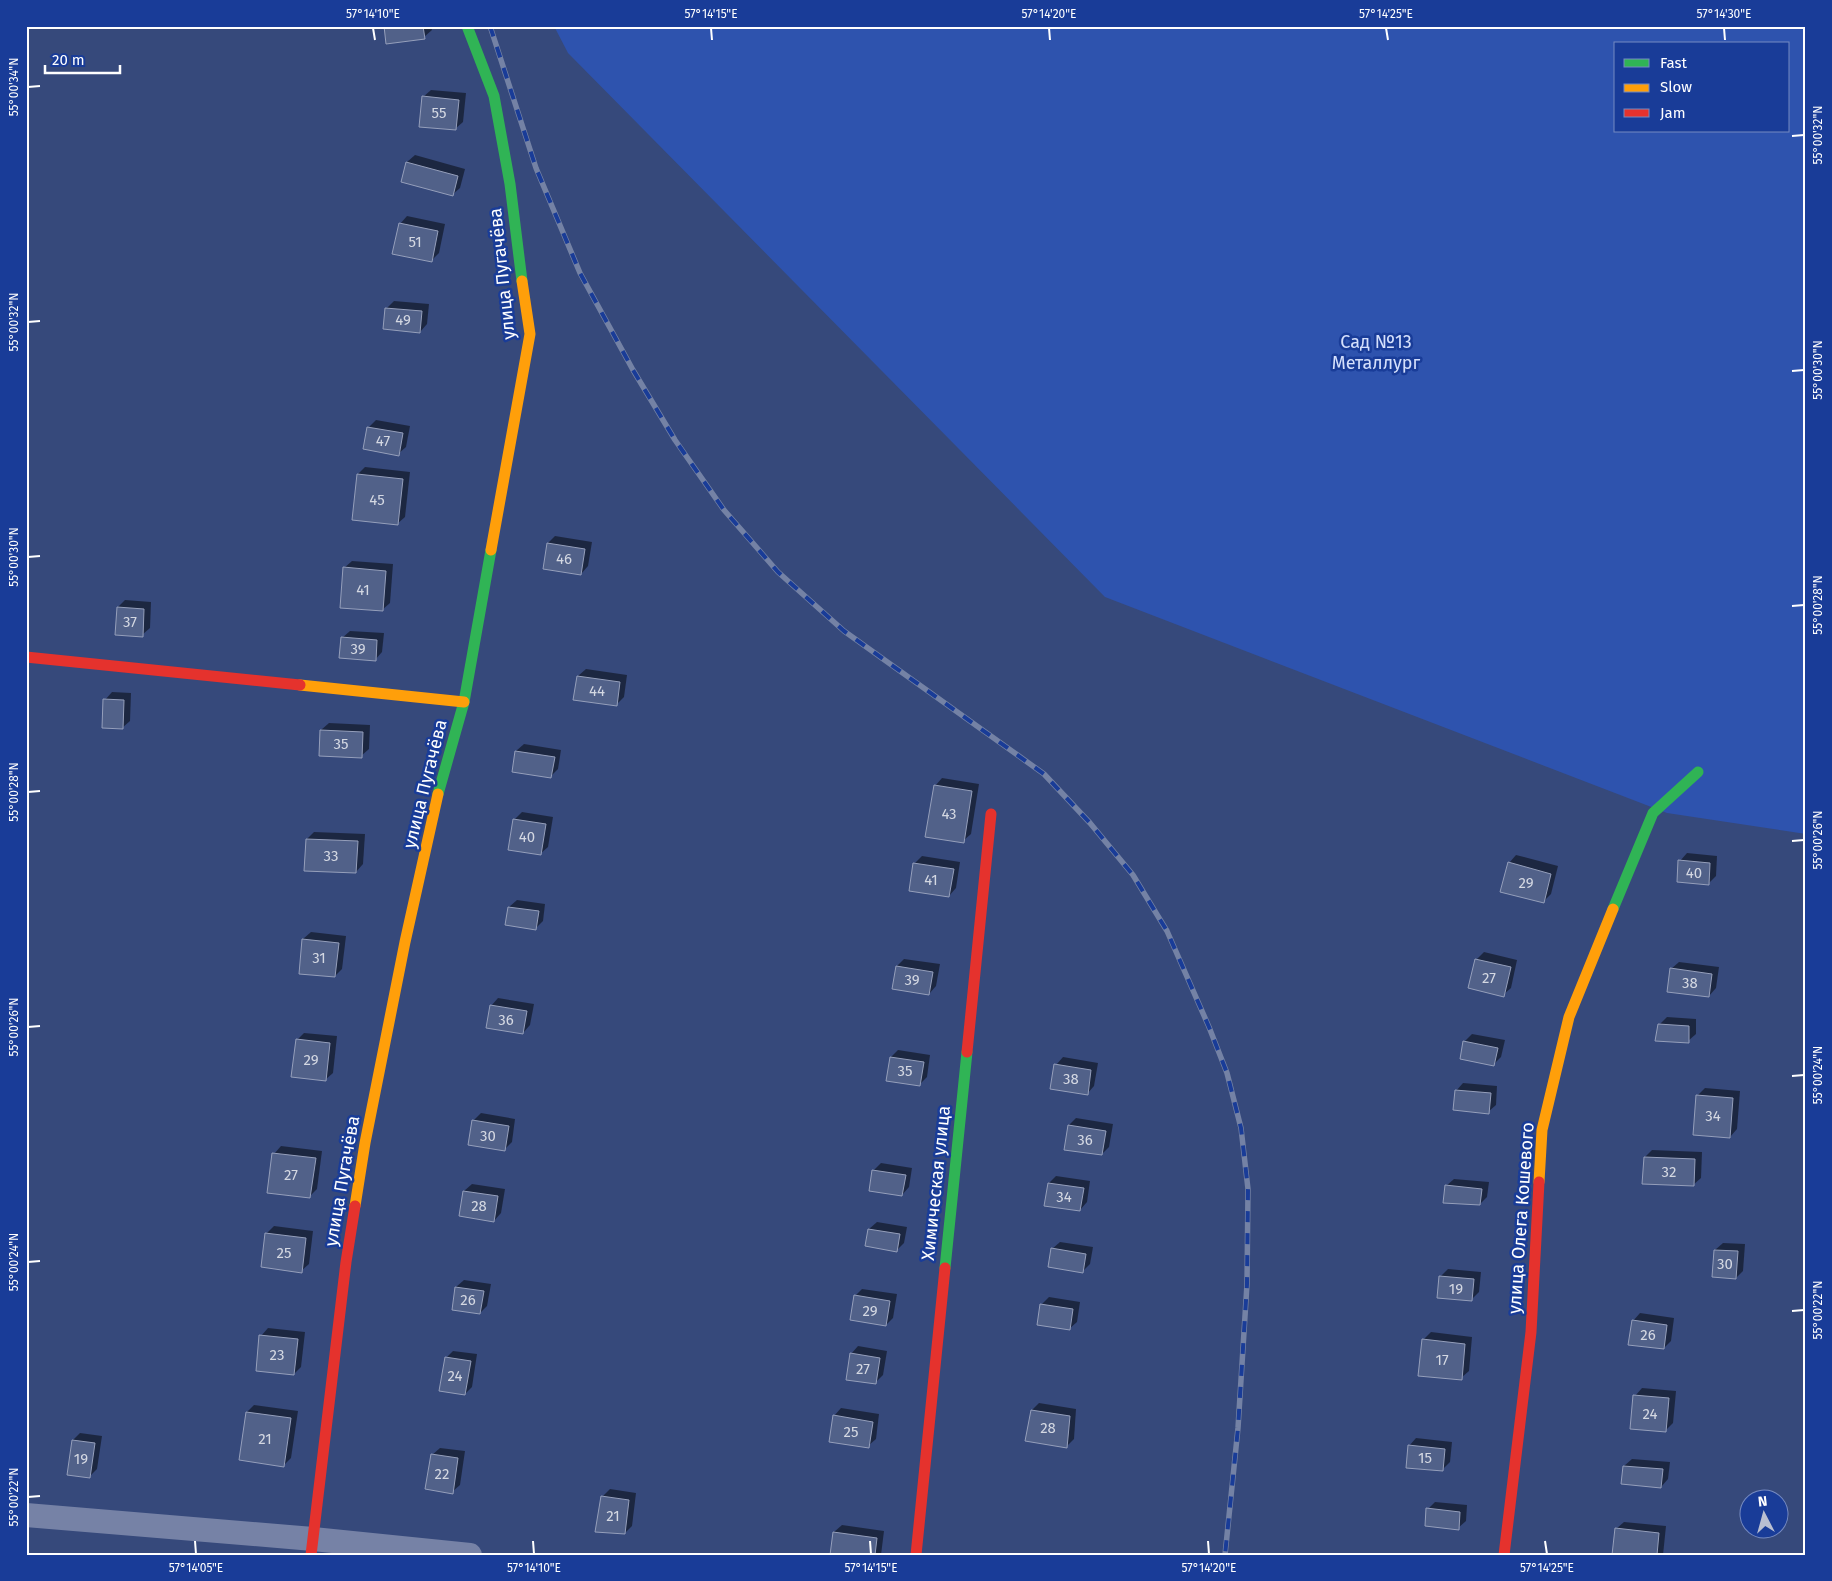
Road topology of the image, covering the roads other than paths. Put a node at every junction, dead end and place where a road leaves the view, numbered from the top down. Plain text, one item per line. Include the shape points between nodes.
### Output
1 (467, 26) edge
2 (26, 657) edge
3 (464, 702) junction
4 (1698, 772) dead end
5 (991, 814) dead end
6 (26, 1515) edge
7 (312, 1547) edge
8 (470, 1555) edge
9 (916, 1555) edge
10 (1504, 1555) edge

1 - 3 street, улица Пугачёва via 494,96 510,184 530,334
2 - 3 street
3 - 7 street, улица Пугачёва via 436,800 365,1143 346,1262
4 - 10 street, улица Олега Кошевого via 1653,813 1569,1017 1542,1130 1531,1332
5 - 9 street, Химическая улица
6 - 7 street
7 - 8 street

